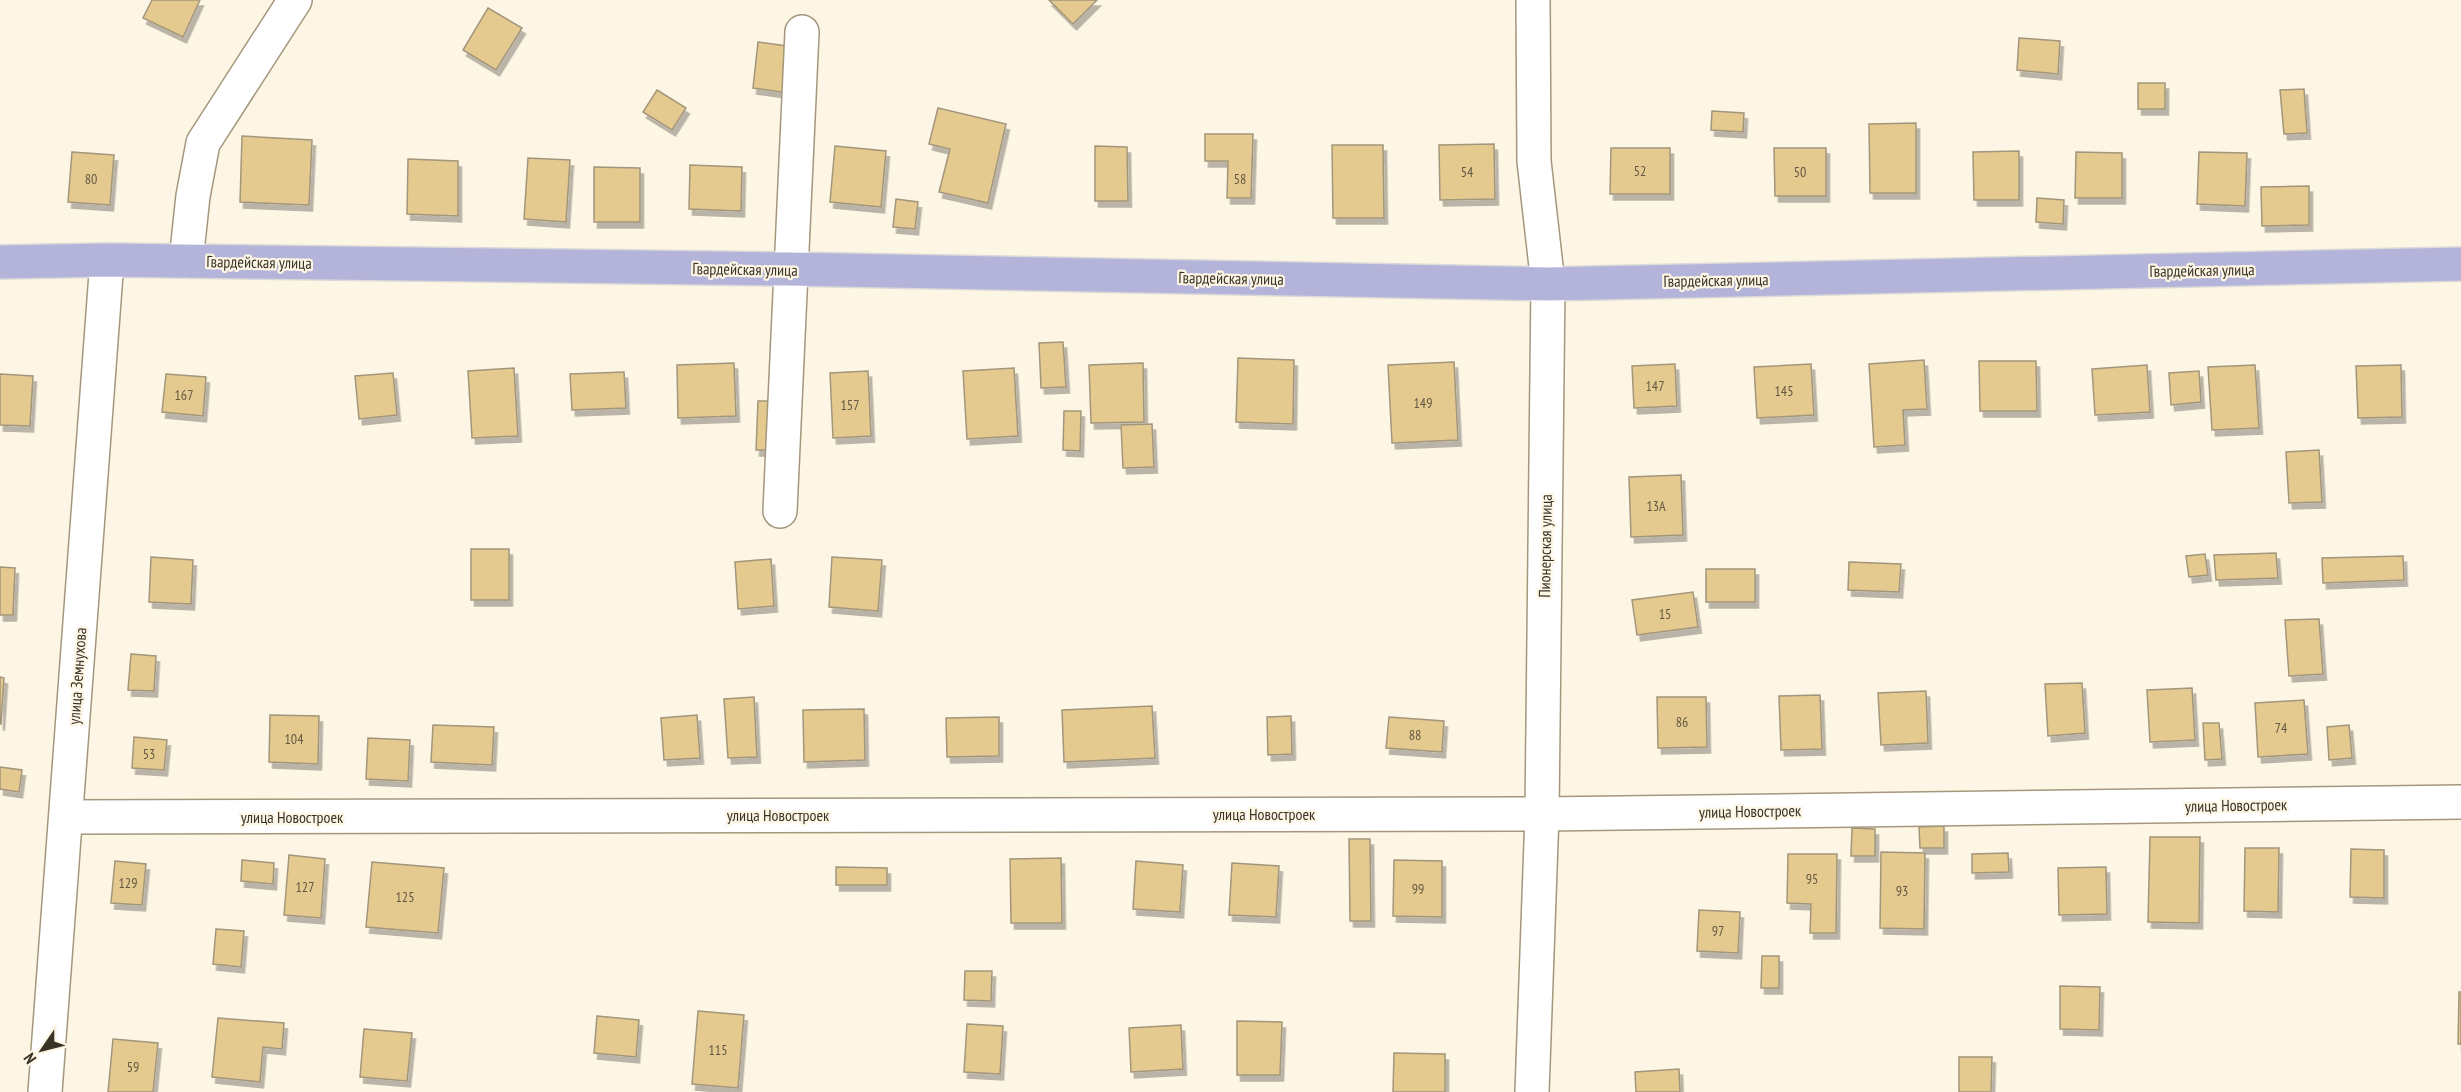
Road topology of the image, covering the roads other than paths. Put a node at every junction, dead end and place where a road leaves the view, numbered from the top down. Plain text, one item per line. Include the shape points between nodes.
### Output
1 (295, 0) edge
2 (1533, 0) edge
3 (802, 32) dead end
4 (107, 260) junction
5 (186, 261) junction
6 (0, 262) edge
7 (2461, 264) edge
8 (790, 269) junction
9 (1548, 284) junction
10 (780, 511) dead end
11 (2461, 802) edge
12 (1542, 814) junction
13 (66, 817) junction
14 (45, 1092) edge
15 (1532, 1092) edge

1 - 5 street via 203,143
2 - 9 street, Пионерская улица via 1534,161
3 - 8 street
4 - 5 main road, Гвардейская улица
4 - 6 main road, Гвардейская улица
4 - 13 street, улица Земнухова
5 - 8 main road, Гвардейская улица
7 - 9 main road, Гвардейская улица
8 - 9 main road, Гвардейская улица
8 - 10 street
9 - 12 street, Пионерская улица
11 - 12 street, улица Новостроек
12 - 13 street, улица Новостроек
12 - 15 street, Пионерская улица
13 - 14 street, улица Земнухова

